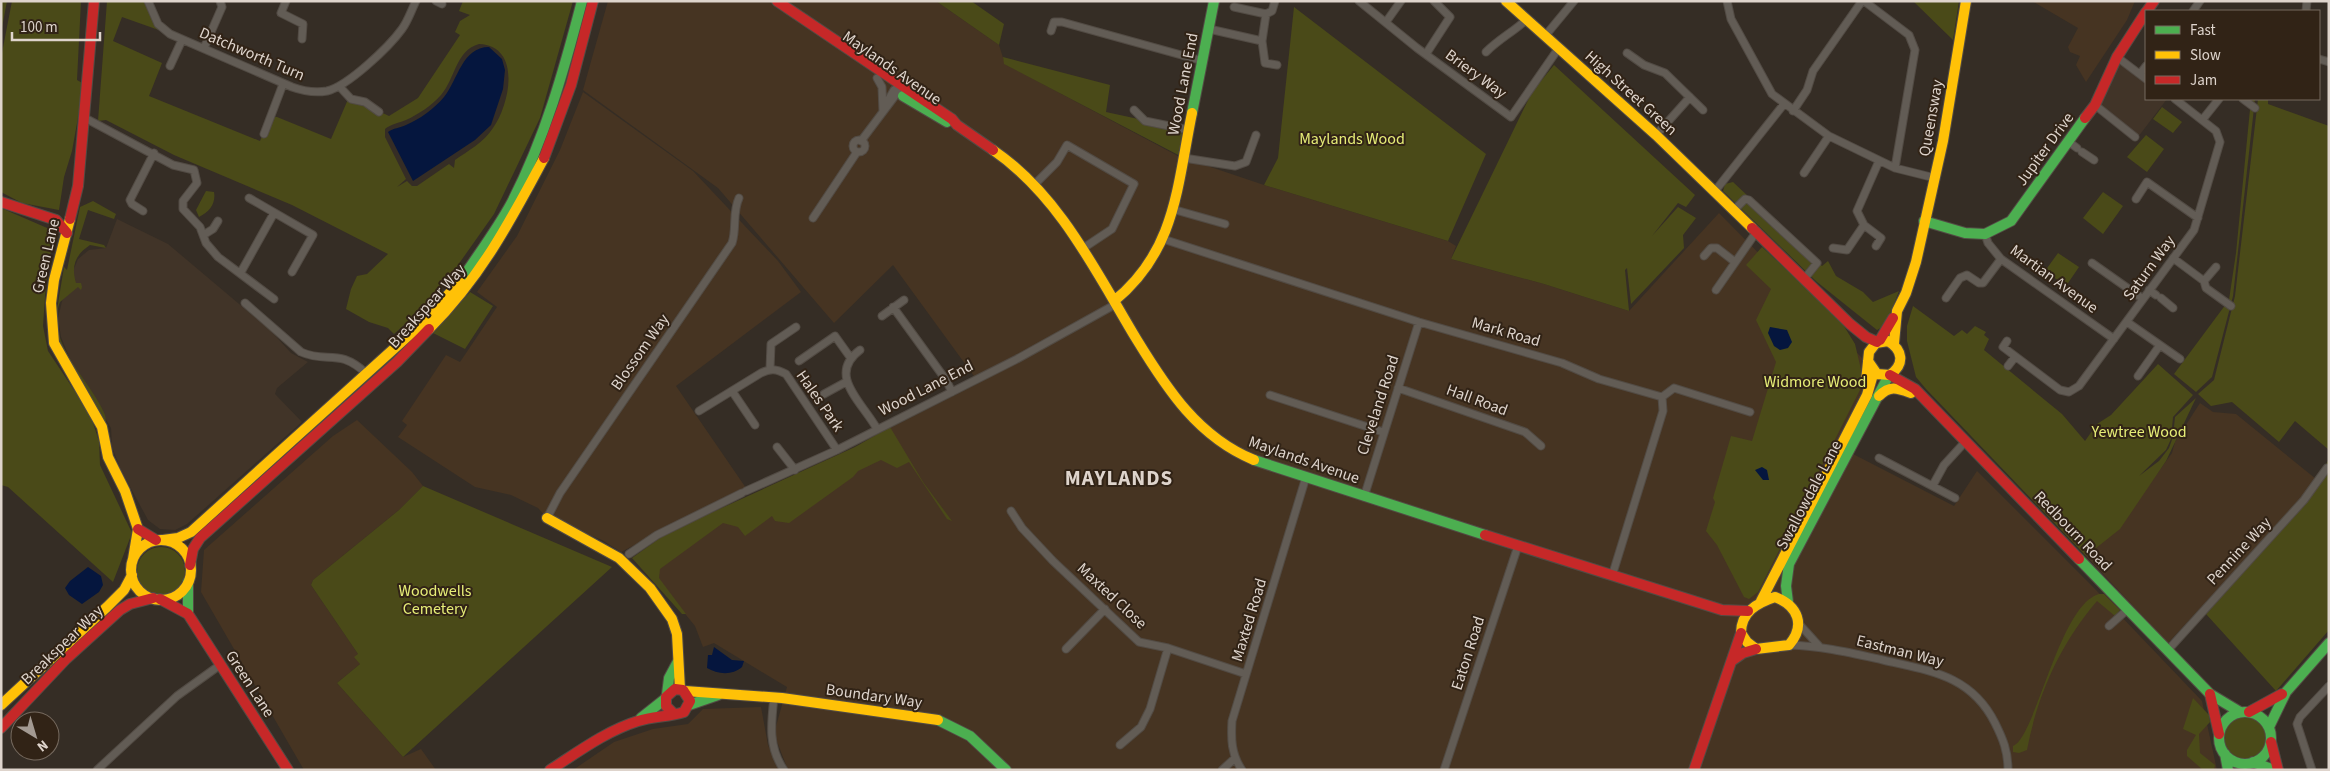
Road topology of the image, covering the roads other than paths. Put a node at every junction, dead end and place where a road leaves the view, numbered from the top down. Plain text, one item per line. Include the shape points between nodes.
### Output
1 (94, 1) edge
2 (148, 1) edge
3 (220, 1) edge
4 (286, 1) edge
5 (416, 1) edge
6 (582, 1) edge
7 (593, 1) edge
8 (777, 1) edge
9 (1214, 1) edge
10 (1275, 1) edge
11 (1359, 1) edge
12 (1401, 1) edge
13 (1434, 1) edge
14 (1506, 1) edge
15 (1574, 1) edge
16 (1727, 1) edge
17 (1863, 1) edge
18 (1966, 1) edge
19 (1234, 7) dead end
20 (1266, 14) junction
21 (2145, 15) edge
22 (1526, 20) junction
23 (1386, 22) junction
24 (815, 28) junction
25 (1209, 29) junction
26 (1051, 31) dead end
27 (1545, 36) junction
28 (302, 39) dead end
29 (182, 40) junction
30 (1262, 41) junction
31 (204, 48) junction
32 (1558, 49) junction
33 (1486, 52) dead end
34 (1627, 53) dead end
35 (1426, 54) junction
36 (2118, 57) junction
37 (867, 61) junction
38 (1203, 61) junction
39 (1277, 65) dead end
40 (170, 66) dead end
41 (2143, 76) edge
42 (876, 77) junction
43 (283, 84) junction
44 (339, 86) junction
45 (899, 88) junction
46 (1690, 97) junction
47 (2175, 100) edge
48 (2218, 100) edge
49 (2244, 100) edge
50 (928, 103) junction
51 (1784, 104) junction
52 (2095, 105) junction
53 (2255, 108) dead end
54 (1134, 110) dead end
55 (1703, 110) dead end
56 (883, 111) junction
57 (1793, 111) junction
58 (379, 112) dead end
59 (85, 118) junction
60 (939, 119) junction
61 (2203, 120) junction
62 (957, 125) junction
63 (1189, 130) junction
64 (264, 134) dead end
65 (1256, 135) dead end
66 (1656, 135) junction
67 (1829, 136) junction
68 (2136, 137) dead end
69 (2076, 147) junction
70 (154, 153) junction
71 (1184, 158) junction
72 (2094, 160) dead end
73 (1879, 161) junction
74 (1895, 168) junction
75 (1804, 173) dead end
76 (1935, 178) junction
77 (1035, 184) junction
78 (1715, 191) junction
79 (249, 198) dead end
80 (739, 198) dead end
81 (2136, 199) dead end
82 (1, 202) edge
83 (1172, 209) junction
84 (1734, 210) junction
85 (143, 211) dead end
86 (72, 212) junction
87 (274, 213) junction
88 (813, 218) dead end
89 (2198, 218) junction
90 (56, 220) junction
91 (218, 221) dead end
92 (1924, 221) junction
93 (1224, 224) dead end
94 (1864, 225) junction
95 (1757, 231) junction
96 (67, 233) junction
97 (204, 234) junction
98 (1985, 234) junction
99 (1163, 240) junction
100 (1876, 246) dead end
101 (1082, 248) junction
102 (1834, 248) dead end
103 (1704, 256) dead end
104 (2001, 258) junction
105 (2173, 258) junction
106 (1735, 262) junction
107 (2092, 264) dead end
108 (2216, 267) dead end
109 (241, 272) junction
110 (292, 272) dead end
111 (1805, 278) junction
112 (2204, 281) junction
113 (1716, 290) dead end
114 (2150, 290) junction
115 (1946, 298) dead end
116 (274, 299) dead end
117 (2143, 299) junction
118 (904, 300) dead end
119 (245, 303) dead end
120 (1115, 303) junction
121 (2231, 306) dead end
122 (894, 308) junction
123 (2173, 308) dead end
124 (1837, 310) junction
125 (1897, 311) junction
126 (882, 316) dead end
127 (1419, 322) junction
128 (2127, 322) junction
129 (1850, 324) junction
130 (796, 327) dead end
131 (1881, 338) junction
132 (2114, 339) junction
133 (2007, 341) dead end
134 (1894, 343) junction
135 (2160, 345) junction
136 (860, 350) dead end
137 (1901, 356) junction
138 (850, 357) junction
139 (2015, 357) junction
140 (2180, 359) dead end
141 (1868, 360) junction
142 (799, 361) dead end
143 (2008, 366) dead end
144 (770, 369) junction
145 (1874, 371) junction
146 (367, 374) junction
147 (1890, 375) junction
148 (2138, 376) dead end
149 (846, 382) junction
150 (1398, 388) junction
151 (1915, 389) junction
152 (732, 391) junction
153 (952, 392) junction
154 (824, 394) dead end
155 (1270, 394) dead end
156 (1662, 397) junction
157 (1872, 406) junction
158 (699, 411) dead end
159 (1750, 412) dead end
160 (1943, 419) junction
161 (755, 426) dead end
162 (877, 429) junction
163 (1383, 432) junction
164 (1843, 440) junction
165 (1966, 442) junction
166 (1541, 446) dead end
167 (778, 447) dead end
168 (837, 450) junction
169 (1880, 458) dead end
170 (2327, 468) dead end
171 (794, 470) junction
172 (1306, 477) junction
173 (1933, 485) junction
174 (1364, 497) junction
175 (1955, 498) dead end
176 (1011, 511) dead end
177 (546, 518) joint
178 (138, 529) junction
179 (160, 540) junction
180 (1518, 546) junction
181 (629, 554) dead end
182 (133, 559) junction
183 (190, 565) junction
184 (132, 575) junction
185 (1612, 576) junction
186 (188, 582) junction
187 (157, 599) junction
188 (1761, 601) junction
189 (1788, 602) junction
190 (1105, 609) junction
191 (1722, 610) junction
192 (2127, 610) junction
193 (1748, 612) junction
194 (188, 614) junction
195 (1800, 625) junction
196 (2109, 626) dead end
197 (1741, 630) junction
198 (2329, 643) edge
199 (1789, 645) junction
200 (1819, 646) junction
201 (1168, 648) junction
202 (1066, 649) dead end
203 (1756, 649) junction
204 (2168, 650) junction
205 (679, 660) junction
206 (1733, 660) junction
207 (220, 665) junction
208 (1246, 674) junction
209 (2329, 686) edge
210 (20, 690) junction
211 (683, 690) junction
212 (721, 694) junction
213 (2210, 694) junction
214 (2283, 694) junction
215 (666, 697) junction
216 (774, 697) junction
217 (1, 705) edge
218 (689, 705) junction
219 (17, 711) edge
220 (1, 712) edge
221 (2245, 712) junction
222 (674, 713) junction
223 (10, 718) edge
224 (639, 720) junction
225 (10, 721) edge
226 (2269, 727) junction
227 (1, 728) edge
228 (1, 733) edge
229 (2220, 734) junction
230 (2271, 742) junction
231 (1120, 745) dead end
232 (2225, 754) junction
233 (1234, 759) junction
234 (2250, 765) edge
235 (97, 770) edge
236 (288, 770) edge
237 (550, 770) edge
238 (784, 770) edge
239 (1006, 770) edge
240 (1222, 770) edge
241 (1242, 770) edge
242 (1444, 770) edge
243 (1694, 770) edge
244 (2008, 770) edge
245 (2228, 770) edge
246 (2276, 770) edge
247 (2312, 770) edge

1 - 59 main road, Green Lane
2 - 29 street, Datchworth Turn via 158,24
3 - 31 street via 222,7
4 - 28 street via 281,13 303,24
5 - 44 street, Datchworth Turn via 396,36
6 - 146 main road, Breakspear Way via 550,117 510,203 459,283
7 - 183 main road, Breakspear Way via 571,85 547,152 520,207 486,260 441,317 397,362 200,538 193,549
8 - 24 main road, Maylands Avenue
9 - 25 main road, Wood Lane End
10 - 20 street via 1272,11
11 - 23 street, Briery Way
12 - 23 street
13 - 35 street via 1450,17
14 - 22 main road, High Street Green
15 - 27 street
16 - 51 street via 1732,20 1772,94
17 - 57 street via 1813,71 1807,90
17 - 74 street via 1909,35 1915,50
18 - 76 main road, Queensway
19 - 20 street
20 - 30 street
21 - 36 main road, Jupiter Drive
22 - 27 main road, High Street Green
22 - 33 street
23 - 35 street, Briery Way
24 - 37 main road, Maylands Avenue
24 - 42 main road, Maylands Avenue
25 - 30 street
25 - 38 main road, Wood Lane End
26 - 38 street via 1054,22 1062,22
27 - 32 main road, High Street Green
29 - 31 street, Datchworth Turn
29 - 40 street
30 - 39 street via 1265,63
31 - 43 street, Datchworth Turn
32 - 35 street, Briery Way via 1512,117
32 - 66 main road, High Street Green
34 - 46 street via 1644,65 1665,73
36 - 41 street
36 - 52 main road, Jupiter Drive
37 - 42 main road via 866,65
37 - 45 main road, Maylands Avenue
38 - 63 main road, Wood Lane End
42 - 45 main road, Maylands Avenue
42 - 56 street via 882,87
43 - 44 street, Datchworth Turn via 314,92
43 - 64 street
44 - 58 street via 351,99 365,102
45 - 50 main road, Maylands Avenue
45 - 56 street
45 - 60 main road, Maylands Avenue
46 - 55 street
46 - 66 street
47 - 61 street, Saturn Way
48 - 61 street
49 - 53 street
50 - 60 main road
50 - 62 main road, Maylands Avenue
51 - 57 street
51 - 78 street
52 - 68 street
52 - 69 main road, Jupiter Drive
54 - 63 street via 1145,121
56 - 88 street via 861,141 864,148 857,152
57 - 67 street
59 - 70 street
59 - 86 main road, Green Lane
60 - 62 main road, Maylands Avenue
61 - 89 street, Saturn Way via 2216,131 2220,142
62 - 77 main road, Maylands Avenue via 1002,155
63 - 71 main road, Wood Lane End
65 - 71 street via 1246,162 1235,166
66 - 78 main road, High Street Green
67 - 73 street
67 - 75 street
69 - 72 street
69 - 98 main road, Jupiter Drive via 2011,221
70 - 85 street via 130,200
70 - 97 street via 173,165 194,170 197,183 182,201 183,209
71 - 83 main road, Wood Lane End
73 - 74 street
73 - 94 street via 1857,211
74 - 76 street
76 - 92 main road, Queensway
77 - 101 main road, Maylands Avenue
77 - 101 street via 1057,162 1067,145 1134,184 1112,229
78 - 84 main road, High Street Green
79 - 87 street
80 - 177 street, Blossom Way via 732,243
81 - 89 street via 2147,182
82 - 90 main road
83 - 93 street
83 - 99 main road, Wood Lane End
84 - 95 main road, High Street Green
84 - 111 street via 1745,199 1749,200 1818,263
86 - 90 main road
86 - 96 main road, Green Lane
87 - 109 street
87 - 110 street via 313,235
89 - 105 street, Saturn Way via 2194,230
90 - 96 main road
91 - 97 street
92 - 98 main road via 1965,233
92 - 125 main road, Queensway
94 - 100 street via 1881,238
94 - 102 street via 1847,250
95 - 106 street
95 - 111 main road, High Street Green
96 - 178 main road, Green Lane via 51,303 54,343 102,427 108,457
97 - 109 street via 206,244
98 - 104 street, Martian Avenue via 1988,244
99 - 120 main road, Wood Lane End via 1147,270
99 - 127 street, Mark Road
101 - 120 main road, Maylands Avenue
103 - 106 street via 1711,248 1717,248
104 - 115 street via 1983,283 1966,275 1960,278
104 - 132 street, Martian Avenue
105 - 112 street
105 - 114 street, Saturn Way
106 - 113 street
107 - 117 street
108 - 112 street
109 - 116 street via 251,284
111 - 124 main road, High Street Green
112 - 121 street via 2206,288
114 - 117 street, Saturn Way
114 - 123 street
117 - 128 street, Saturn Way
118 - 122 street
119 - 146 street via 301,352 348,360
120 - 153 street, Wood Lane End
120 - 172 main road, Maylands Avenue via 1165,386 1198,425 1248,459
122 - 126 street
122 - 153 street
124 - 129 main road, High Street Green
124 - 131 main road, High Street Green
125 - 131 main road, Queensway
125 - 134 main road, Queensway
125 - 137 main road, Queensway
127 - 150 street, Cleveland Road
127 - 156 street, Mark Road via 1562,363 1599,379
128 - 132 street, Saturn Way
128 - 135 street
129 - 131 main road, High Street Green via 1866,337
129 - 141 main road, High Street Green
130 - 144 street via 771,344
131 - 134 main road
131 - 141 main road via 1870,348
132 - 139 street, Saturn Way via 2079,386 2069,392 2060,390
133 - 139 street, Saturn Way via 2003,347
134 - 137 main road
135 - 140 street
135 - 148 street
136 - 138 street
137 - 147 main road via 1898,368
137 - 151 main road, Redbourn Road
138 - 142 street via 835,336
138 - 149 street via 846,364
139 - 143 street
141 - 145 main road
141 - 164 main road, Swallowdale Lane via 1864,390
144 - 152 street, Hales Park
144 - 168 street, Hales Park via 786,374
145 - 147 main road via 1882,376
145 - 164 main road, Swallowdale Lane via 1868,394
146 - 179 main road, Breakspear Way via 191,532 178,538
147 - 151 main road, Redbourn Road
147 - 157 main road, Swallowdale Lane
149 - 154 street
149 - 162 street
150 - 163 street, Cleveland Road
150 - 166 street, Hall Road via 1525,432
151 - 160 main road, Redbourn Road
152 - 158 street, Hales Park
152 - 161 street
153 - 162 street, Wood Lane End
155 - 163 street
156 - 159 street via 1674,388
156 - 185 street via 1663,411
157 - 160 main road, Swallowdale Lane via 1878,396 1891,387 1905,389
157 - 189 main road, Swallowdale Lane via 1789,564
160 - 165 main road, Redbourn Road
162 - 168 street, Wood Lane End
163 - 174 street, Cleveland Road
164 - 188 main road, Swallowdale Lane
165 - 173 street via 1944,464
165 - 192 main road, Redbourn Road
167 - 171 street
168 - 171 street, Wood Lane End
169 - 173 street
170 - 204 street, Pennine Way via 2304,500
171 - 181 street, Wood Lane End via 657,535
172 - 174 main road, Maylands Avenue
172 - 208 street, Maxted Road
173 - 175 street
174 - 180 main road, Maylands Avenue
176 - 190 street, Maxted Close via 1022,528
177 - 205 main road via 603,547 637,573 672,619 679,642
178 - 179 main road
178 - 182 main road, Green Lane
179 - 182 main road via 147,544
179 - 183 main road via 171,541 184,550
180 - 185 main road, Maylands Avenue
180 - 242 street, Eaton Road
182 - 184 main road
183 - 186 main road
184 - 187 main road via 137,587
184 - 210 main road, Breakspear Way via 123,591
185 - 191 main road, Maylands Avenue
186 - 187 main road via 176,595
186 - 194 main road
187 - 194 main road, Green Lane
187 - 219 main road, Breakspear Way via 130,604 120,610 66,659
188 - 189 main road via 1775,597
188 - 193 main road
189 - 195 main road
190 - 201 street, Maxted Close via 1139,642
190 - 202 street
191 - 193 main road, Maylands Avenue
191 - 197 main road, Maylands Avenue
192 - 196 street
192 - 204 main road, Redbourn Road
193 - 197 main road
194 - 207 main road, Green Lane
195 - 199 main road
195 - 200 street
197 - 203 main road via 1747,642
197 - 206 main road
198 - 214 main road
199 - 200 street, Eastman Way
199 - 203 main road
200 - 244 street, Eastman Way via 1931,671 1957,681 1984,704 1992,717 2005,743
201 - 208 street, Maxted Close
201 - 231 street via 1142,726
203 - 206 main road
204 - 213 main road, Redbourn Road
205 - 211 main road
205 - 215 main road via 669,678
206 - 243 main road
207 - 235 street via 177,696
207 - 236 main road, Green Lane
208 - 233 street, Maxted Road via 1232,721
209 - 247 street via 2300,717 2298,724
210 - 217 main road
210 - 220 main road
211 - 212 main road, Boundary Way
211 - 215 main road via 670,691
211 - 218 main road via 690,698
212 - 216 main road, Boundary Way
212 - 218 main road, Boundary Way
213 - 221 main road, Redbourn Road
213 - 229 main road, Redbourn Road
214 - 221 main road
214 - 226 main road
215 - 222 main road via 666,706
215 - 224 main road
216 - 238 street via 771,735 774,752
216 - 239 main road, Boundary Way via 944,721 980,742
218 - 222 main road via 684,712
221 - 226 main road via 2263,718
221 - 229 main road via 2226,720
222 - 224 main road
223 - 227 main road, Breakspear Way
224 - 237 main road via 591,743
225 - 228 main road
226 - 230 main road
229 - 232 main road
230 - 234 main road via 2265,755
230 - 246 main road
232 - 234 main road
232 - 245 main road
233 - 240 street
233 - 241 street, Maxted Road
234 - 246 main road

